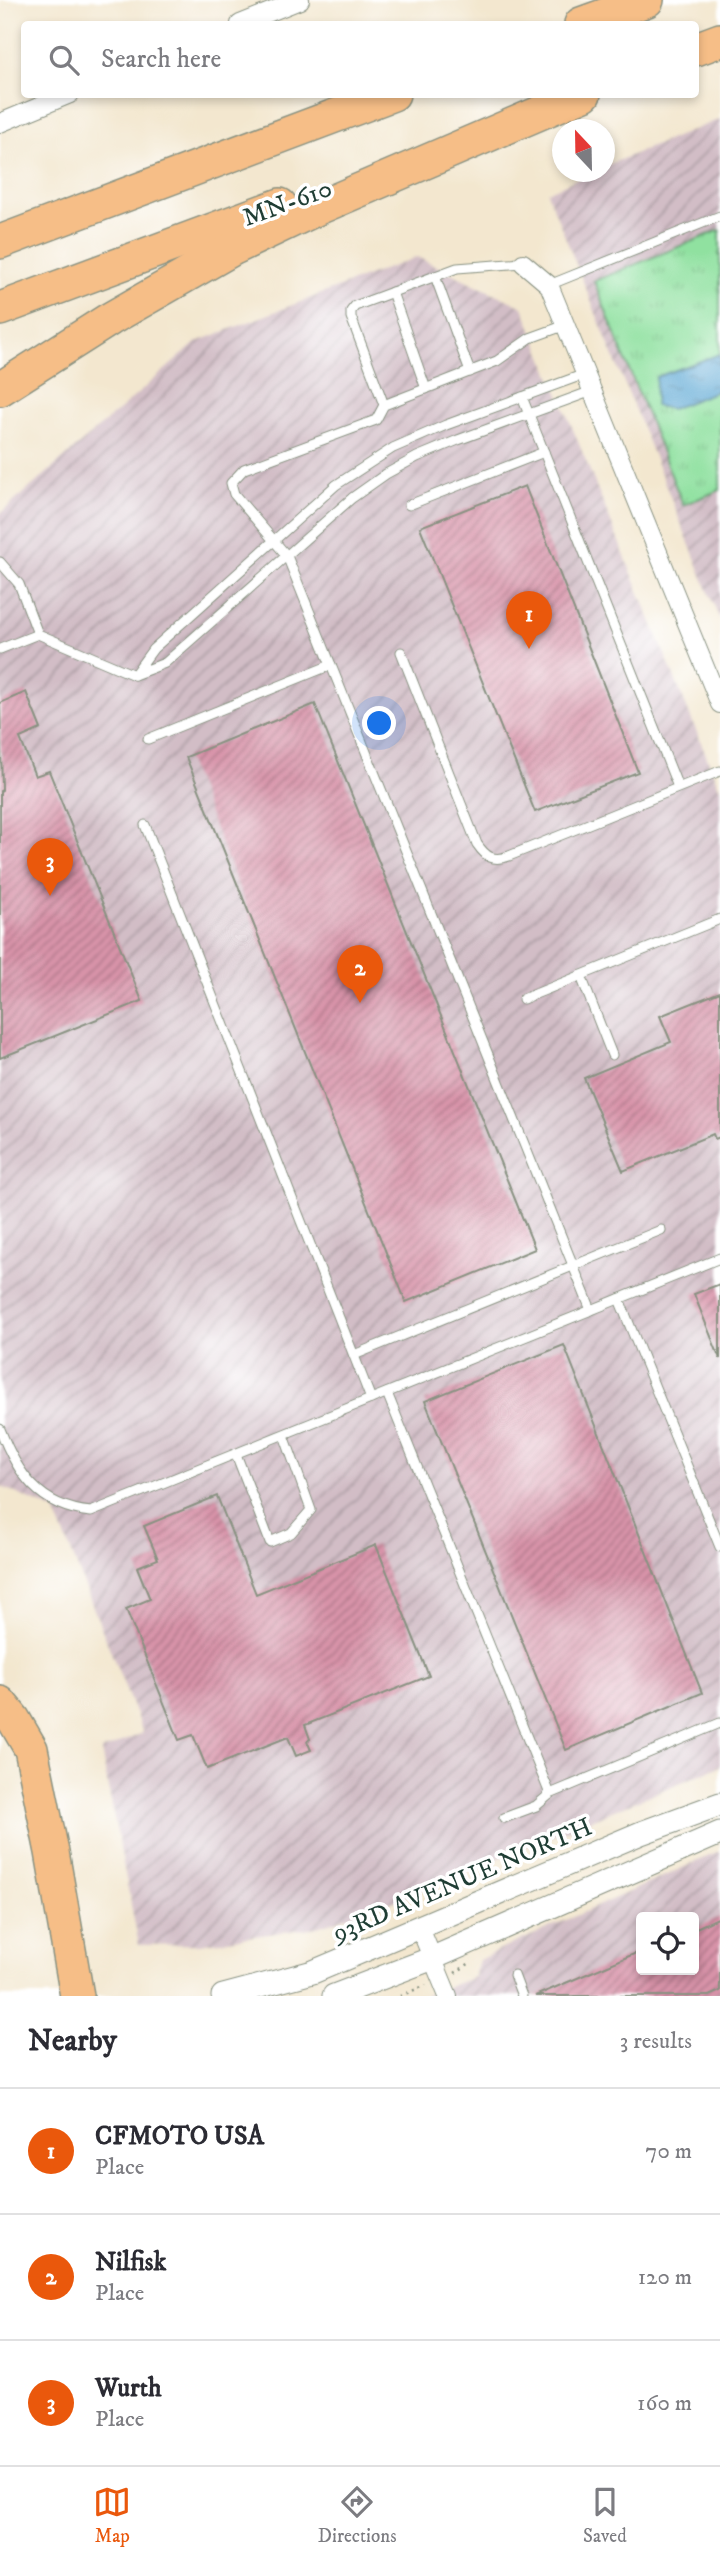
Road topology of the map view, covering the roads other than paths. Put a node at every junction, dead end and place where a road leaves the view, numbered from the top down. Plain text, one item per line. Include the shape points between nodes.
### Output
1 (299, 0) edge
2 (647, 0) edge
3 (247, 21) edge
4 (589, 21) edge
5 (720, 40) edge
6 (699, 48) edge
7 (60, 98) edge
8 (382, 98) edge
9 (563, 98) edge
10 (575, 98) edge
11 (0, 123) edge
12 (265, 142) junction
13 (720, 216) edge
14 (0, 220) edge
15 (0, 242) edge
16 (523, 262) joint
17 (435, 276) junction
18 (549, 285) junction
19 (164, 289) junction
20 (392, 292) junction
21 (0, 309) edge
22 (565, 325) junction
23 (470, 372) junction
24 (585, 374) junction
25 (0, 389) edge
26 (426, 389) junction
27 (593, 391) junction
28 (522, 397) junction
29 (384, 405) junction
30 (0, 410) edge
31 (528, 414) junction
32 (544, 452) junction
33 (409, 505) dead end
34 (274, 541) junction
35 (287, 556) junction
36 (0, 562) edge
37 (38, 634) junction
38 (0, 649) edge
39 (401, 652) dead end
40 (331, 665) junction
41 (134, 675) junction
42 (720, 704) edge
43 (148, 738) dead end
44 (720, 771) edge
45 (678, 787) junction
46 (145, 825) dead end
47 (720, 919) edge
48 (581, 975) junction
49 (523, 999) dead end
50 (612, 1055) dead end
51 (661, 1230) dead end
52 (720, 1258) edge
53 (573, 1266) junction
54 (619, 1299) junction
55 (591, 1310) junction
56 (354, 1355) junction
57 (387, 1393) junction
58 (371, 1399) junction
59 (0, 1429) edge
60 (284, 1436) junction
61 (236, 1454) junction
62 (720, 1548) edge
63 (0, 1703) edge
64 (720, 1723) edge
65 (550, 1794) junction
66 (720, 1804) edge
67 (504, 1818) dead end
68 (720, 1833) edge
69 (420, 1928) junction
70 (433, 1958) junction
71 (514, 1975) dead end
72 (76, 1996) edge
73 (223, 1996) edge
74 (334, 1996) edge
75 (448, 1996) edge
76 (522, 1996) edge

1 - 3 street
2 - 4 highway
5 - 6 highway
7 - 11 street
8 - 12 highway
9 - 21 highway, MN-610
10 - 19 highway via 273,229
12 - 14 highway
12 - 15 highway
13 - 18 lane
16 - 17 lane via 470,265
16 - 18 street
17 - 20 lane
17 - 23 lane
18 - 22 street
19 - 25 highway
19 - 30 highway
20 - 26 lane
20 - 29 lane via 351,311
22 - 23 lane via 530,338 497,361
22 - 24 street
23 - 26 lane
24 - 27 street
24 - 28 lane
26 - 29 lane
27 - 31 lane
27 - 42 street
28 - 31 lane
28 - 34 lane via 385,453 336,485
29 - 34 lane via 376,420 244,469 236,476 231,483 234,494
31 - 32 lane
31 - 35 lane via 417,457 386,474
32 - 33 lane
32 - 45 lane
34 - 35 lane
34 - 41 lane via 153,649
35 - 40 lane
35 - 41 lane via 165,663
36 - 37 lane via 19,584
37 - 38 lane
37 - 41 lane
39 - 45 lane via 477,844 486,856 499,860
40 - 43 lane
40 - 53 lane
44 - 45 lane
46 - 56 lane
47 - 48 lane
48 - 49 lane
48 - 50 lane
51 - 53 lane
52 - 54 lane
53 - 55 lane
53 - 56 lane
54 - 55 lane
54 - 62 lane
55 - 57 lane
56 - 58 lane
57 - 58 lane
57 - 65 lane
58 - 60 lane
59 - 61 lane via 27,1483 77,1510 91,1511
60 - 61 lane
60 - 61 lane via 311,1510 290,1534 270,1542
63 - 72 highway via 31,1749
64 - 65 lane
65 - 67 lane via 536,1806
66 - 69 street, 93RD AVENUE NORTH
68 - 70 street
69 - 70 street
69 - 73 street, 93RD AVENUE NORTH via 313,1972
70 - 74 street
70 - 75 street
71 - 76 lane

